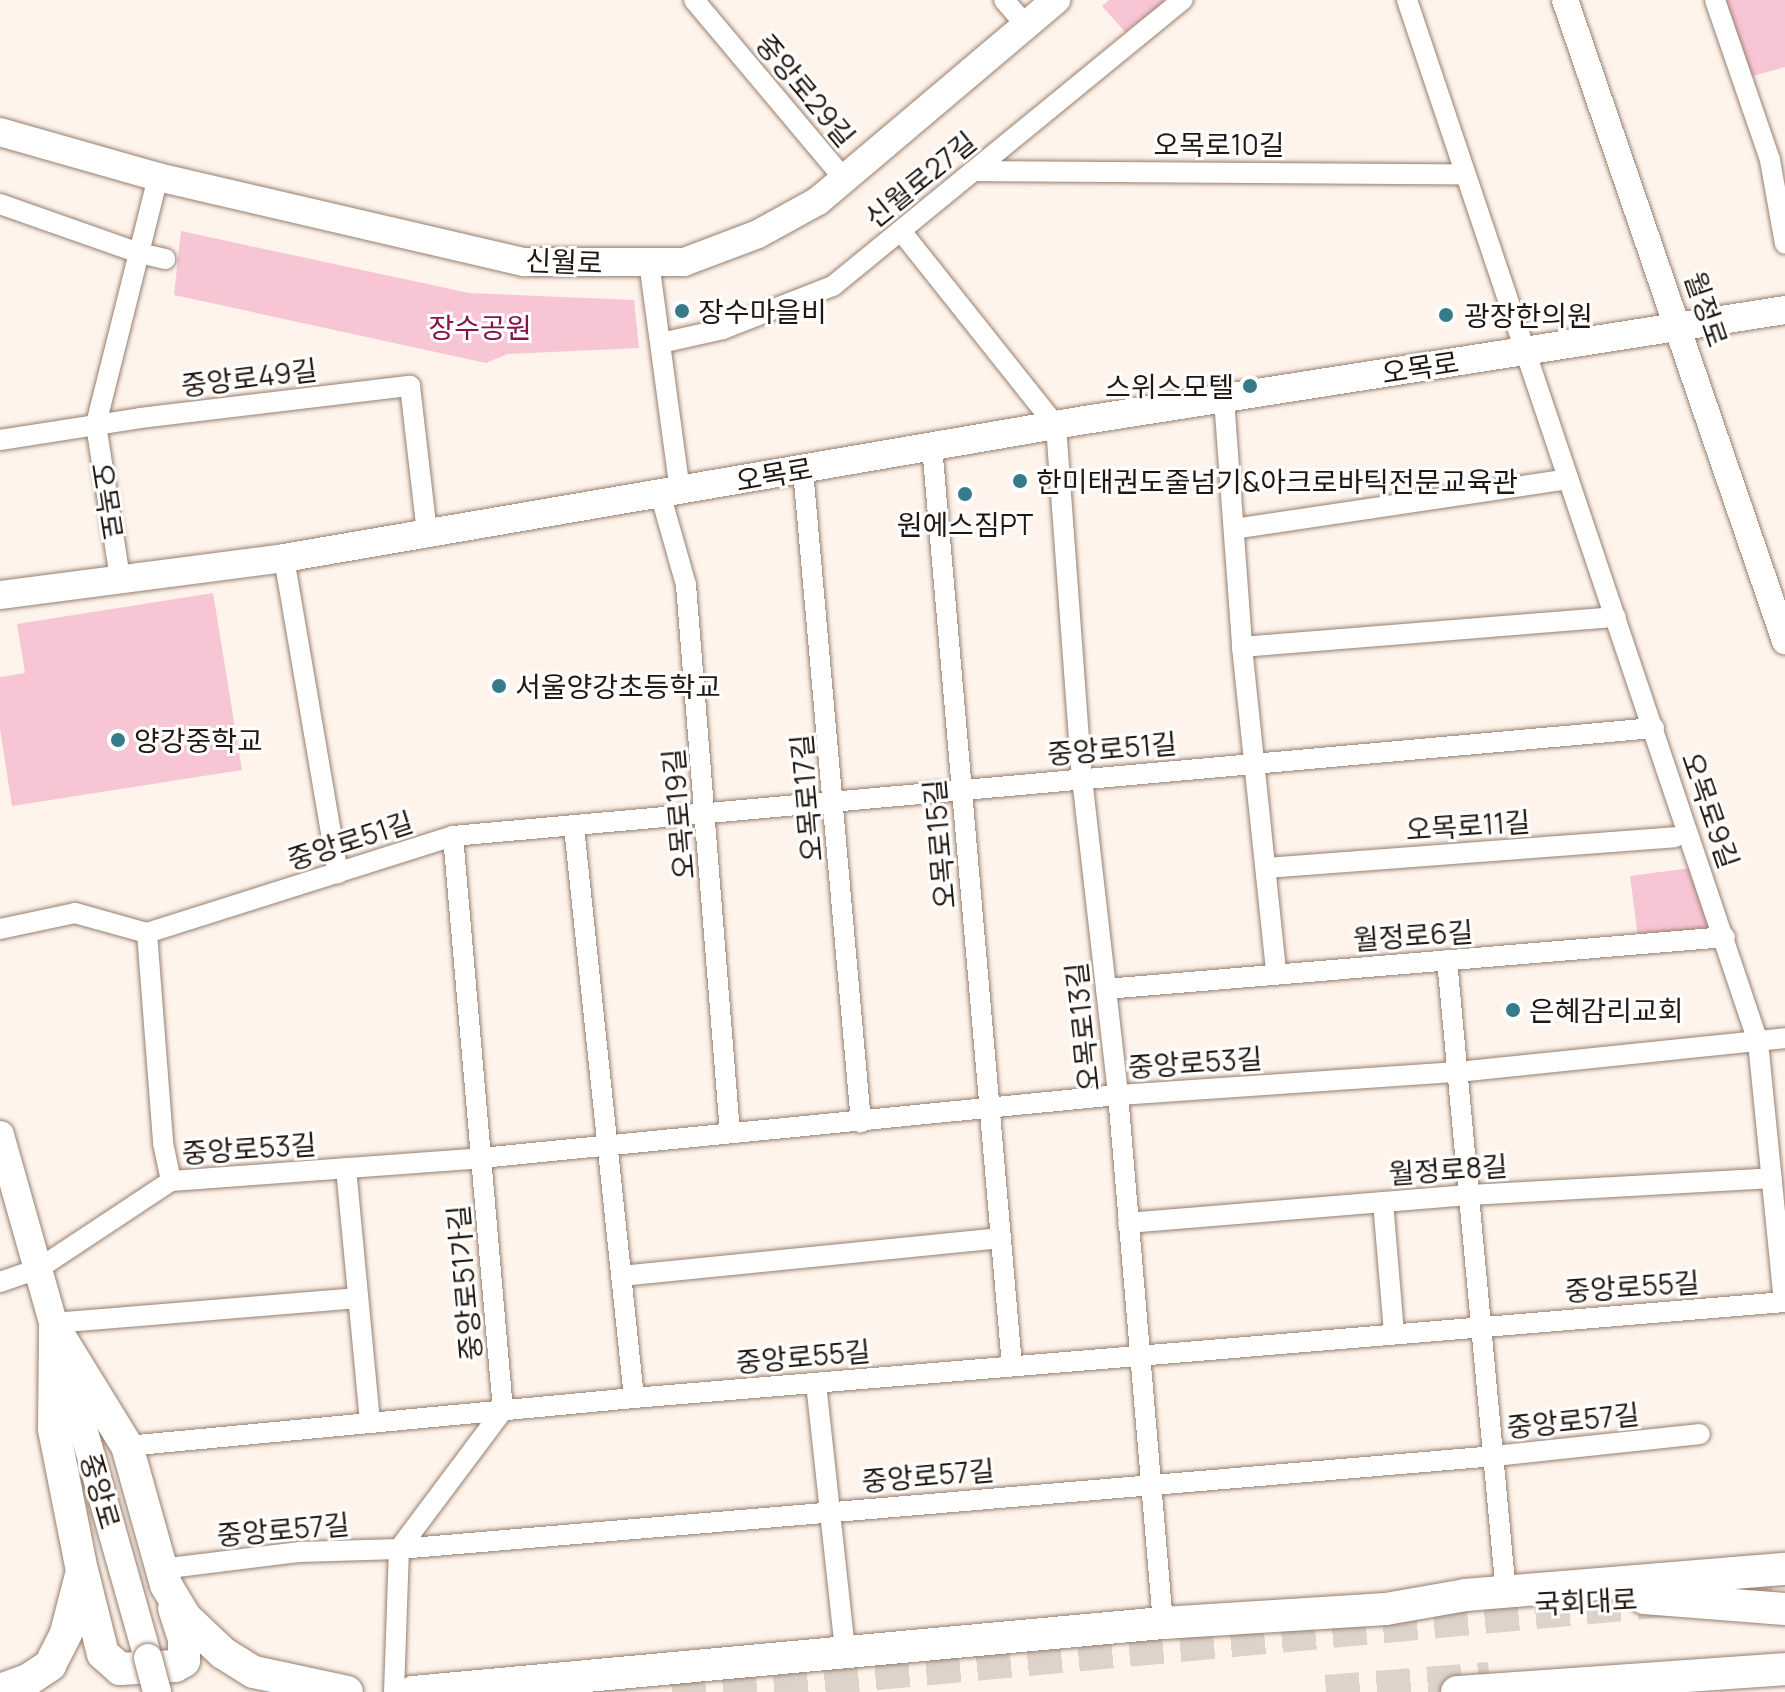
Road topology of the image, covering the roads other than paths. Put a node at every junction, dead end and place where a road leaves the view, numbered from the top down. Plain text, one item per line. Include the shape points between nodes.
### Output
1 (694, 0) edge
2 (1004, 0) edge
3 (1056, 0) edge
4 (1183, 0) edge
5 (1407, 0) edge
6 (1565, 0) edge
7 (1715, 0) edge
8 (1026, 25) junction
9 (0, 132) edge
10 (974, 171) junction
11 (1464, 174) junction
12 (158, 177) junction
13 (844, 179) junction
14 (0, 204) edge
15 (901, 231) junction
16 (1785, 244) edge
17 (139, 253) junction
18 (165, 259) dead end
19 (649, 262) junction
20 (1785, 310) edge
21 (1680, 326) junction
22 (661, 343) junction
23 (1522, 351) junction
24 (1224, 399) junction
25 (96, 424) junction
26 (1056, 426) junction
27 (0, 440) edge
28 (932, 446) junction
29 (803, 470) junction
30 (1568, 479) junction
31 (670, 492) junction
32 (1234, 529) junction
33 (427, 534) junction
34 (284, 558) junction
35 (120, 578) junction
36 (0, 595) edge
37 (1616, 617) junction
38 (1785, 641) edge
39 (1242, 647) junction
40 (1654, 728) junction
41 (1255, 764) junction
42 (1082, 778) junction
43 (963, 788) junction
44 (835, 800) junction
45 (707, 813) junction
46 (574, 827) junction
47 (453, 836) junction
48 (1675, 837) dead end
49 (1266, 868) junction
50 (338, 873) junction
51 (0, 929) edge
52 (147, 933) junction
53 (1725, 937) junction
54 (1447, 960) junction
55 (1276, 973) junction
56 (1106, 989) junction
57 (1785, 1038) edge
58 (1758, 1042) junction
59 (1458, 1072) junction
60 (1118, 1095) junction
61 (990, 1111) junction
62 (861, 1122) junction
63 (730, 1133) junction
64 (0, 1135) edge
65 (609, 1144) junction
66 (481, 1158) junction
67 (346, 1168) junction
68 (1772, 1178) junction
69 (171, 1181) junction
70 (1471, 1195) junction
71 (1383, 1202) junction
72 (1128, 1223) junction
73 (1001, 1238) junction
74 (38, 1269) junction
75 (621, 1276) junction
76 (0, 1282) edge
77 (358, 1298) junction
78 (1784, 1302) edge
79 (1484, 1325) junction
80 (55, 1326) junction
81 (1394, 1333) junction
82 (1139, 1355) junction
83 (1012, 1366) junction
84 (816, 1383) junction
85 (634, 1398) junction
86 (503, 1410) junction
87 (370, 1423) junction
88 (1700, 1434) dead end
89 (127, 1446) junction
90 (1495, 1456) junction
91 (1149, 1483) junction
92 (829, 1512) junction
93 (399, 1549) junction
94 (1785, 1569) edge
95 (82, 1571) junction
96 (164, 1577) junction
97 (1506, 1593) junction
98 (1386, 1609) junction
99 (1785, 1609) edge
100 (1163, 1623) junction
101 (845, 1651) junction
102 (1785, 1669) edge
103 (0, 1690) edge
104 (157, 1692) edge
105 (347, 1692) edge
106 (394, 1692) edge
107 (413, 1692) edge
108 (1457, 1692) tunnel mouth

1 - 13 street, 중앙로29길
2 - 8 street
3 - 8 main road, 신월로
4 - 10 street, 신월로27길
5 - 11 street
6 - 21 street, 월정로
7 - 16 street via 1770,160
8 - 13 main road, 신월로
9 - 12 main road, 신월로
10 - 11 street, 오목로10길
10 - 15 street, 신월로27길
11 - 23 street
12 - 17 street
12 - 19 main road, 신월로 via 524,262
13 - 19 main road, 신월로 via 818,201 758,234 684,262
14 - 17 street
15 - 22 street, 신월로27길 via 833,286 723,329
15 - 26 street
17 - 18 street
17 - 25 street
19 - 22 street
20 - 21 main road, 오목로
21 - 23 main road, 오목로
21 - 38 street, 월정로
22 - 31 street
23 - 24 main road, 오목로
23 - 30 street, 오목로9길
24 - 26 main road, 오목로
24 - 32 street
25 - 27 street, 중앙로49길
25 - 33 street, 중앙로49길 via 410,386
25 - 35 street, 오목로
26 - 28 main road, 오목로
26 - 42 street, 오목로13길
28 - 29 main road, 오목로
28 - 43 street, 오목로15길
29 - 31 main road, 오목로
29 - 44 street, 오목로17길
30 - 32 street
30 - 37 street, 오목로9길
31 - 33 main road, 오목로
31 - 45 street, 오목로19길 via 686,585
32 - 39 street
33 - 34 main road, 오목로
34 - 35 main road, 오목로
34 - 50 street
35 - 36 main road, 오목로
37 - 39 street
37 - 40 street, 오목로9길
39 - 41 street
40 - 41 street, 중앙로51길
40 - 53 street, 오목로9길
41 - 42 street, 중앙로51길
41 - 49 street
42 - 43 street, 중앙로51길
42 - 56 street, 오목로13길
43 - 44 street, 중앙로51길
43 - 61 street, 오목로15길
44 - 45 street, 중앙로51길
44 - 62 street, 오목로17길
45 - 46 street, 중앙로51길
45 - 63 street, 오목로19길
46 - 47 street, 중앙로51길
46 - 65 street
47 - 50 street, 중앙로51길
47 - 66 street, 중앙로51가길
48 - 49 street, 오목로11길
49 - 55 street
50 - 52 street, 중앙로51길
51 - 52 street via 75,913
52 - 69 street via 163,1143
53 - 54 street, 월정로6길
53 - 58 street, 오목로9길
54 - 55 street, 월정로6길
54 - 59 street
55 - 56 street, 월정로6길
56 - 60 street, 오목로13길
57 - 58 street, 중앙로53길
58 - 59 street, 중앙로53길
58 - 68 street, 오목로9길
59 - 60 street, 중앙로53길
59 - 70 street
60 - 61 street, 중앙로53길
60 - 72 street, 오목로13길
61 - 62 street, 중앙로53길
61 - 73 street, 오목로15길
62 - 63 street, 중앙로53길
63 - 65 street, 중앙로53길
64 - 74 main road, 중앙로
65 - 66 street, 중앙로53길
65 - 75 street
66 - 67 street, 중앙로53길
66 - 86 street, 중앙로51가길
67 - 69 street, 중앙로53길
67 - 77 street, 중앙로53길
68 - 70 street, 월정로8길
68 - 78 street, 오목로9길
69 - 74 street, 중앙로53길
70 - 71 street, 월정로8길
70 - 79 street
71 - 72 street, 월정로8길
71 - 81 street
72 - 82 street, 오목로13길
73 - 75 street
73 - 83 street, 오목로15길
74 - 76 street, 중앙로53길
74 - 80 main road, 중앙로
75 - 85 street
77 - 80 street
77 - 87 street, 중앙로53길
78 - 79 street, 중앙로55길
79 - 81 street, 중앙로55길
79 - 90 street
80 - 89 main road
80 - 95 main road via 54,1429
80 - 104 main road, 중앙로, bridge
81 - 82 street, 중앙로55길
82 - 83 street, 중앙로55길
82 - 91 street, 오목로13길
83 - 84 street, 중앙로55길
84 - 85 street, 중앙로55길
84 - 92 street
85 - 86 street, 중앙로55길
86 - 87 street, 중앙로55길
86 - 93 street
87 - 89 street, 중앙로55길
88 - 90 street, 중앙로57길
89 - 96 main road
90 - 91 street, 중앙로57길
90 - 97 street
91 - 92 street, 중앙로57길
91 - 100 street, 오목로13길
92 - 93 street, 중앙로57길
92 - 101 street
93 - 96 street, 중앙로57길 via 300,1552
93 - 106 street
94 - 97 main road
95 - 96 main road via 103,1654 120,1669 184,1661 184,1639
95 - 103 main road via 66,1633 50,1665
96 - 105 main road via 186,1618 223,1653 254,1672
97 - 98 main road
98 - 99 main road, 국회대로 via 1615,1596
98 - 100 main road
100 - 101 main road
101 - 107 main road
102 - 108 main road

